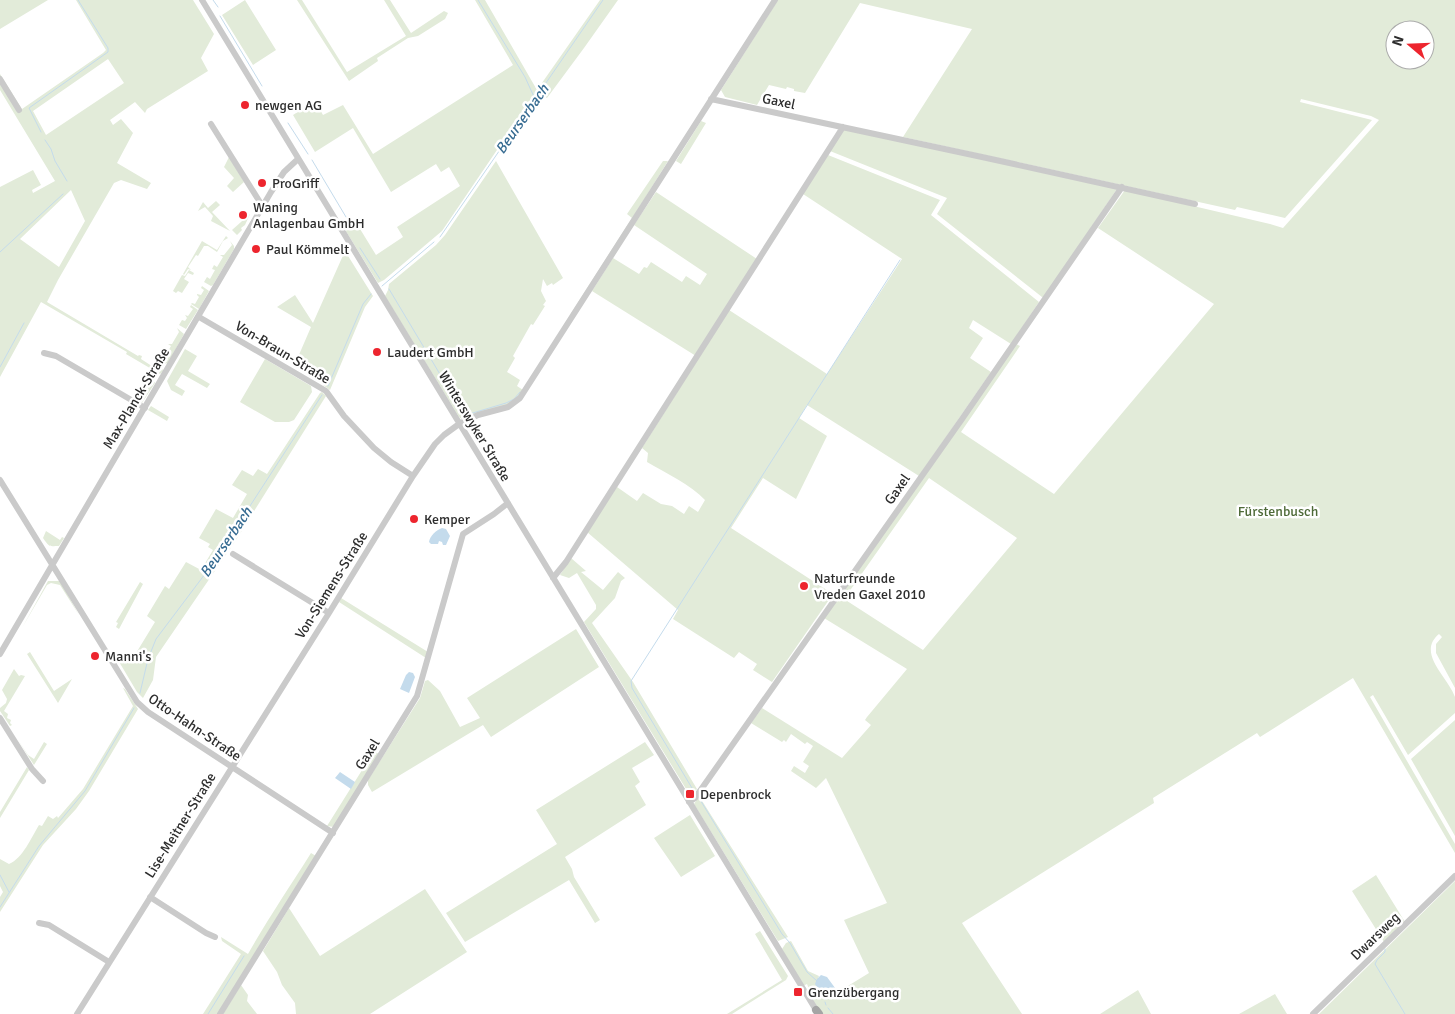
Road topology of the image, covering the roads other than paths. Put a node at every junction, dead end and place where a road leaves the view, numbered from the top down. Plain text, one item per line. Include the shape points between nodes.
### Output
1 (202, 0) edge
2 (775, 0) edge
3 (0, 79) edge
4 (711, 99) junction
5 (19, 110) dead end
6 (211, 124) dead end
7 (843, 127) junction
8 (298, 159) junction
9 (1122, 187) junction
10 (1195, 204) dead end
11 (263, 207) junction
12 (199, 317) junction
13 (44, 353) dead end
14 (144, 408) junction
15 (459, 424) junction
16 (413, 476) junction
17 (0, 480) edge
18 (508, 504) junction
19 (233, 554) dead end
20 (52, 565) junction
21 (553, 578) junction
22 (329, 613) junction
23 (0, 654) edge
24 (0, 718) edge
25 (231, 766) junction
26 (43, 781) dead end
27 (689, 802) junction
28 (333, 833) junction
29 (1455, 876) edge
30 (150, 897) junction
31 (40, 923) dead end
32 (215, 937) dead end
33 (110, 962) junction
34 (818, 1012) edge
35 (77, 1014) edge
36 (220, 1014) edge
37 (1313, 1014) edge

1 - 8 street, Winterswyker Straße
2 - 4 street, Von-Siemens-Straße
3 - 5 street
4 - 7 street, Gaxel
4 - 15 street, Von-Siemens-Straße via 520,398 508,407
6 - 11 street
7 - 9 street, Gaxel
7 - 21 street
8 - 11 street, Max-Planck-Straße via 284,172
8 - 15 street, Winterswyker Straße
9 - 10 street, Gaxel
9 - 27 street, Gaxel via 866,556 695,798
11 - 12 street, Max-Planck-Straße
12 - 14 street, Max-Planck-Straße
12 - 16 street, Von-Braun-Straße via 326,391 374,448
13 - 14 street via 56,356
14 - 20 street, Max-Planck-Straße
15 - 16 street, Von-Siemens-Straße via 436,444
15 - 18 street, Winterswyker Straße
16 - 22 street, Von-Siemens-Straße
17 - 20 street, Otto-Hahn-Straße
18 - 21 street, Winterswyker Straße
18 - 28 street, Gaxel via 462,534 417,696
19 - 22 street
20 - 23 street, Max-Planck-Straße
20 - 25 street, Otto-Hahn-Straße via 137,702
21 - 27 street, Winterswyker Straße
22 - 25 street, Von-Siemens-Straße
24 - 26 street
25 - 28 street, Otto-Hahn-Straße
25 - 30 street, Lise-Meitner-Straße
27 - 34 street, Winterswyker Straße
28 - 36 street, Gaxel
29 - 37 street, Dwarsweg
30 - 32 street, Lise-Meitner-Straße
30 - 33 street, Lise-Meitner-Straße
31 - 33 street via 49,924
33 - 35 street, Lise-Meitner-Straße

